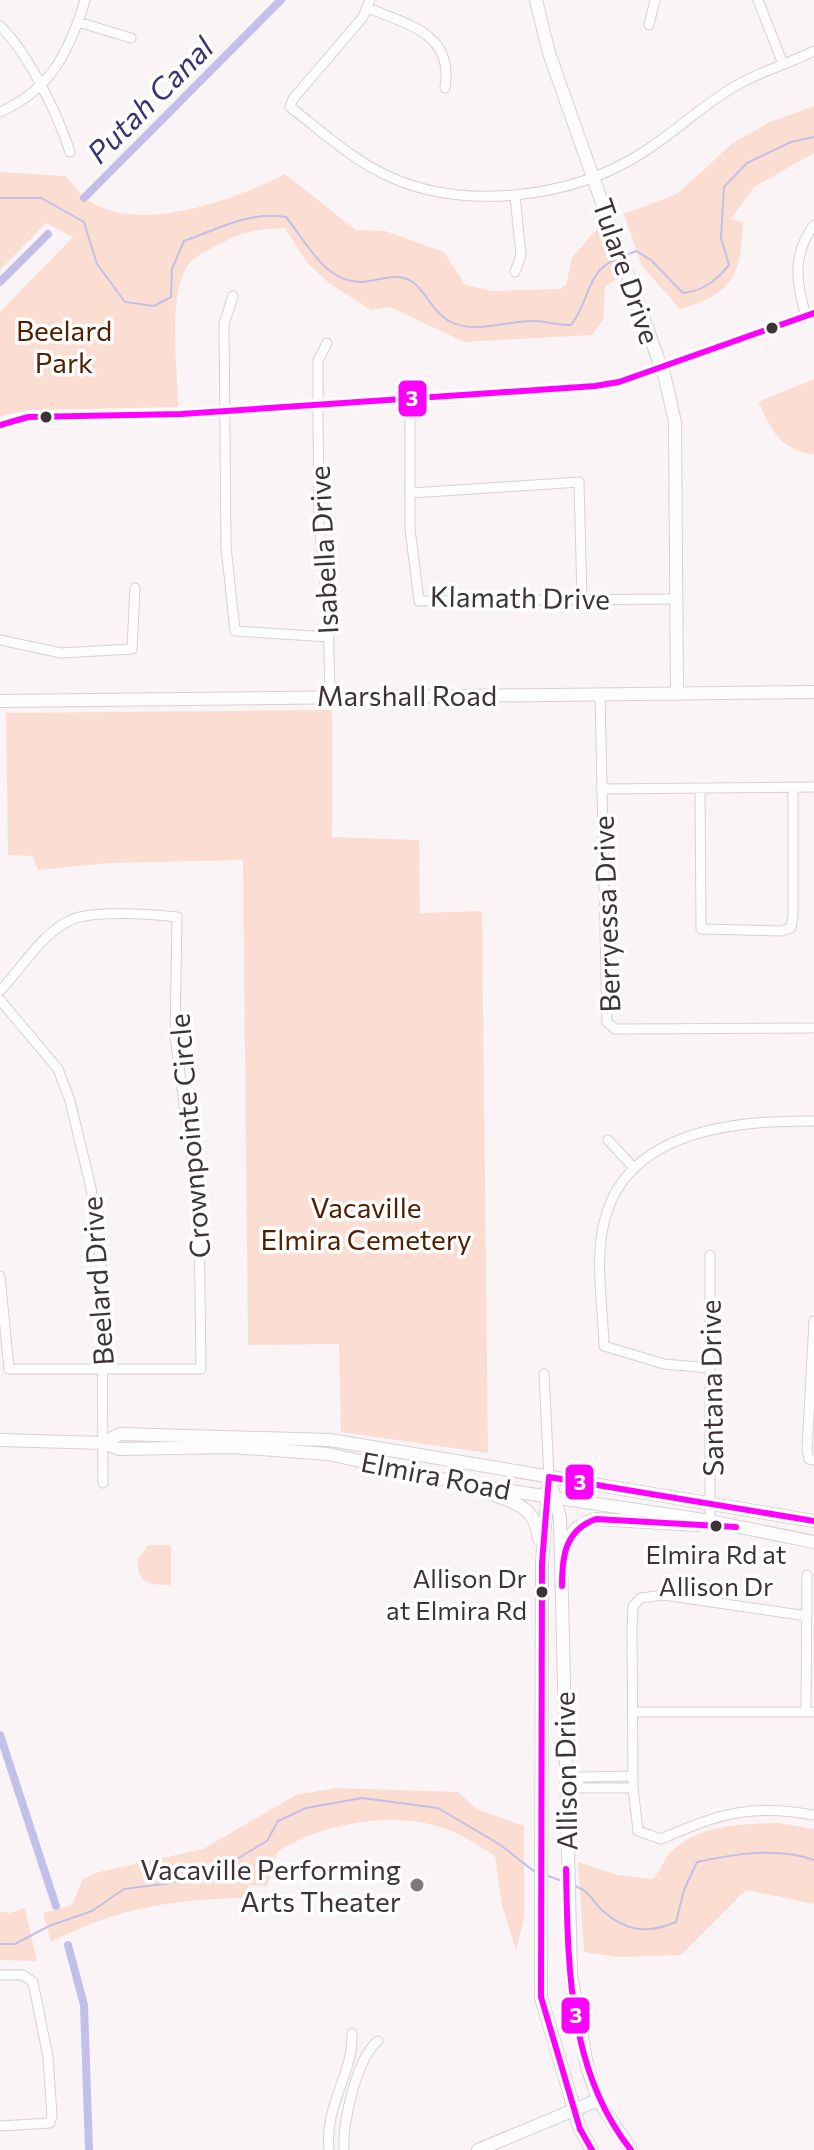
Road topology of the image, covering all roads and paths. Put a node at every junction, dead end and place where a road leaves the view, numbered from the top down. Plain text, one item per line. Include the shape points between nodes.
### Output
1 (85, 0) edge
2 (536, 0) edge
3 (655, 0) edge
4 (758, 0) edge
5 (369, 4) edge
6 (78, 22) junction
7 (649, 25) dead end
8 (0, 26) edge
9 (131, 38) dead end
10 (814, 51) edge
11 (783, 64) junction
12 (40, 87) junction
13 (445, 88) dead end
14 (0, 112) edge
15 (70, 152) dead end
16 (593, 175) junction
17 (515, 196) junction
18 (814, 225) edge
19 (617, 245) joint
20 (626, 270) joint
21 (515, 272) dead end
22 (233, 296) dead end
23 (810, 315) edge
24 (327, 343) dead end
25 (661, 367) junction
26 (410, 399) junction
27 (318, 405) junction
28 (225, 411) junction
29 (0, 425) edge
30 (412, 493) junction
31 (135, 588) dead end
32 (582, 599) junction
33 (675, 599) junction
34 (329, 637) junction
35 (0, 640) edge
36 (814, 692) edge
37 (600, 694) junction
38 (677, 694) junction
39 (330, 696) junction
40 (0, 701) edge
41 (793, 787) junction
42 (814, 787) edge
43 (700, 788) junction
44 (601, 789) junction
45 (0, 991) edge
46 (0, 1000) edge
47 (814, 1028) edge
48 (814, 1121) edge
49 (608, 1140) dead end
50 (633, 1167) junction
51 (710, 1255) dead end
52 (0, 1276) edge
53 (814, 1321) edge
54 (710, 1368) junction
55 (103, 1371) junction
56 (544, 1374) dead end
57 (0, 1440) edge
58 (103, 1443) junction
59 (814, 1460) edge
60 (549, 1477) junction
61 (103, 1483) dead end
62 (465, 1484) junction
63 (552, 1496) junction
64 (712, 1505) junction
65 (814, 1521) edge
66 (715, 1522) junction
67 (814, 1542) edge
68 (561, 1555) junction
69 (542, 1563) junction
70 (807, 1575) dead end
71 (807, 1616) junction
72 (633, 1712) junction
73 (810, 1712) edge
74 (633, 1776) junction
75 (571, 1783) junction
76 (633, 1788) junction
77 (814, 1815) edge
78 (0, 1975) edge
79 (352, 2033) dead end
80 (378, 2041) dead end
81 (598, 2100) junction
82 (574, 2109) junction
83 (0, 2126) edge
84 (329, 2150) edge
85 (344, 2150) edge
86 (478, 2150) edge
87 (592, 2150) edge
88 (631, 2150) edge

1 - 6 street
2 - 16 main road, Tulare Drive via 549,53
3 - 7 street
4 - 11 street
5 - 13 street via 426,34 441,49 449,67
5 - 17 street via 290,107 341,149 390,177 446,194
6 - 9 street
6 - 12 street via 63,61
8 - 12 street
10 - 11 street
11 - 16 street via 732,88 642,153
12 - 14 street
12 - 15 street
16 - 17 street
16 - 19 main road, Tulare Drive
17 - 21 street via 521,255
18 - 23 street via 796,273
19 - 20 street, Tulare Drive
20 - 25 main road, Tulare Drive
22 - 28 street via 224,324
23 - 25 street
24 - 27 street, Isabella Drive via 318,361
25 - 26 street via 595,386
25 - 33 main road, Tulare Drive via 675,422
26 - 27 street
26 - 30 street, Klamath Drive
27 - 28 street
27 - 34 street, Isabella Drive via 319,522
28 - 29 street via 28,417
28 - 34 street via 226,547 235,631
30 - 32 street, Klamath Drive via 410,529 419,601
30 - 32 street via 579,482
31 - 35 street via 132,649 61,653
32 - 33 street, Klamath Drive
33 - 38 main road, Tulare Drive
34 - 39 street, Isabella Drive
36 - 38 main road, Marshall Road
37 - 38 main road, Marshall Road
37 - 39 main road, Marshall Road
37 - 44 street, Berryessa Drive
39 - 40 main road, Marshall Road
41 - 42 street
41 - 43 street
41 - 43 street via 793,915 791,928 781,931 701,929
43 - 44 street
44 - 47 street, Berryessa Drive via 602,929 610,1026
45 - 55 street, Crownpointe Circle via 69,920 177,917 175,1037 199,1214 201,1369
46 - 55 street, Beelard Drive via 58,1069 70,1101 100,1246
48 - 50 street via 700,1133 672,1142
49 - 50 street
50 - 54 street via 611,1201 602,1231 604,1346 664,1364
51 - 54 street, Santana Drive
52 - 55 street via 9,1369
53 - 59 street via 807,1450
54 - 64 street, Santana Drive
55 - 58 street, Beelard Drive
56 - 60 street, Allison Drive
57 - 58 main road, Elmira Road
58 - 60 main road, Elmira Road via 120,1434 330,1440
58 - 61 street, Beelard Drive
58 - 62 main road, Elmira Road via 119,1449 232,1447 328,1454
60 - 63 main road, Allison Drive
60 - 64 main road, Elmira Road
62 - 63 main road, Elmira Road
62 - 69 main road via 531,1513
63 - 66 main road, Elmira Road
63 - 68 main road, Allison Drive
63 - 69 main road, Allison Drive
64 - 65 main road, Elmira Road
64 - 66 street, Santana Drive
66 - 67 main road, Elmira Road
66 - 68 main road via 665,1525 596,1519 573,1530
68 - 75 main road, Allison Drive
69 - 82 main road, Allison Drive via 541,1997
70 - 71 street
71 - 72 street via 664,1595 641,1598 633,1606
71 - 73 street
72 - 73 street
72 - 74 street
74 - 75 street via 581,1777
74 - 76 street
75 - 76 street via 582,1788
75 - 81 main road, Allison Drive via 566,1874 571,1974
76 - 77 street via 635,1826 661,1839 719,1814 757,1809
78 - 83 street via 23,1975 33,1982 48,2057 50,2123
79 - 84 street via 330,2115
80 - 85 street via 368,2050 351,2099
81 - 82 main road
81 - 88 main road, Allison Drive
82 - 86 main road
82 - 87 main road, Allison Drive

